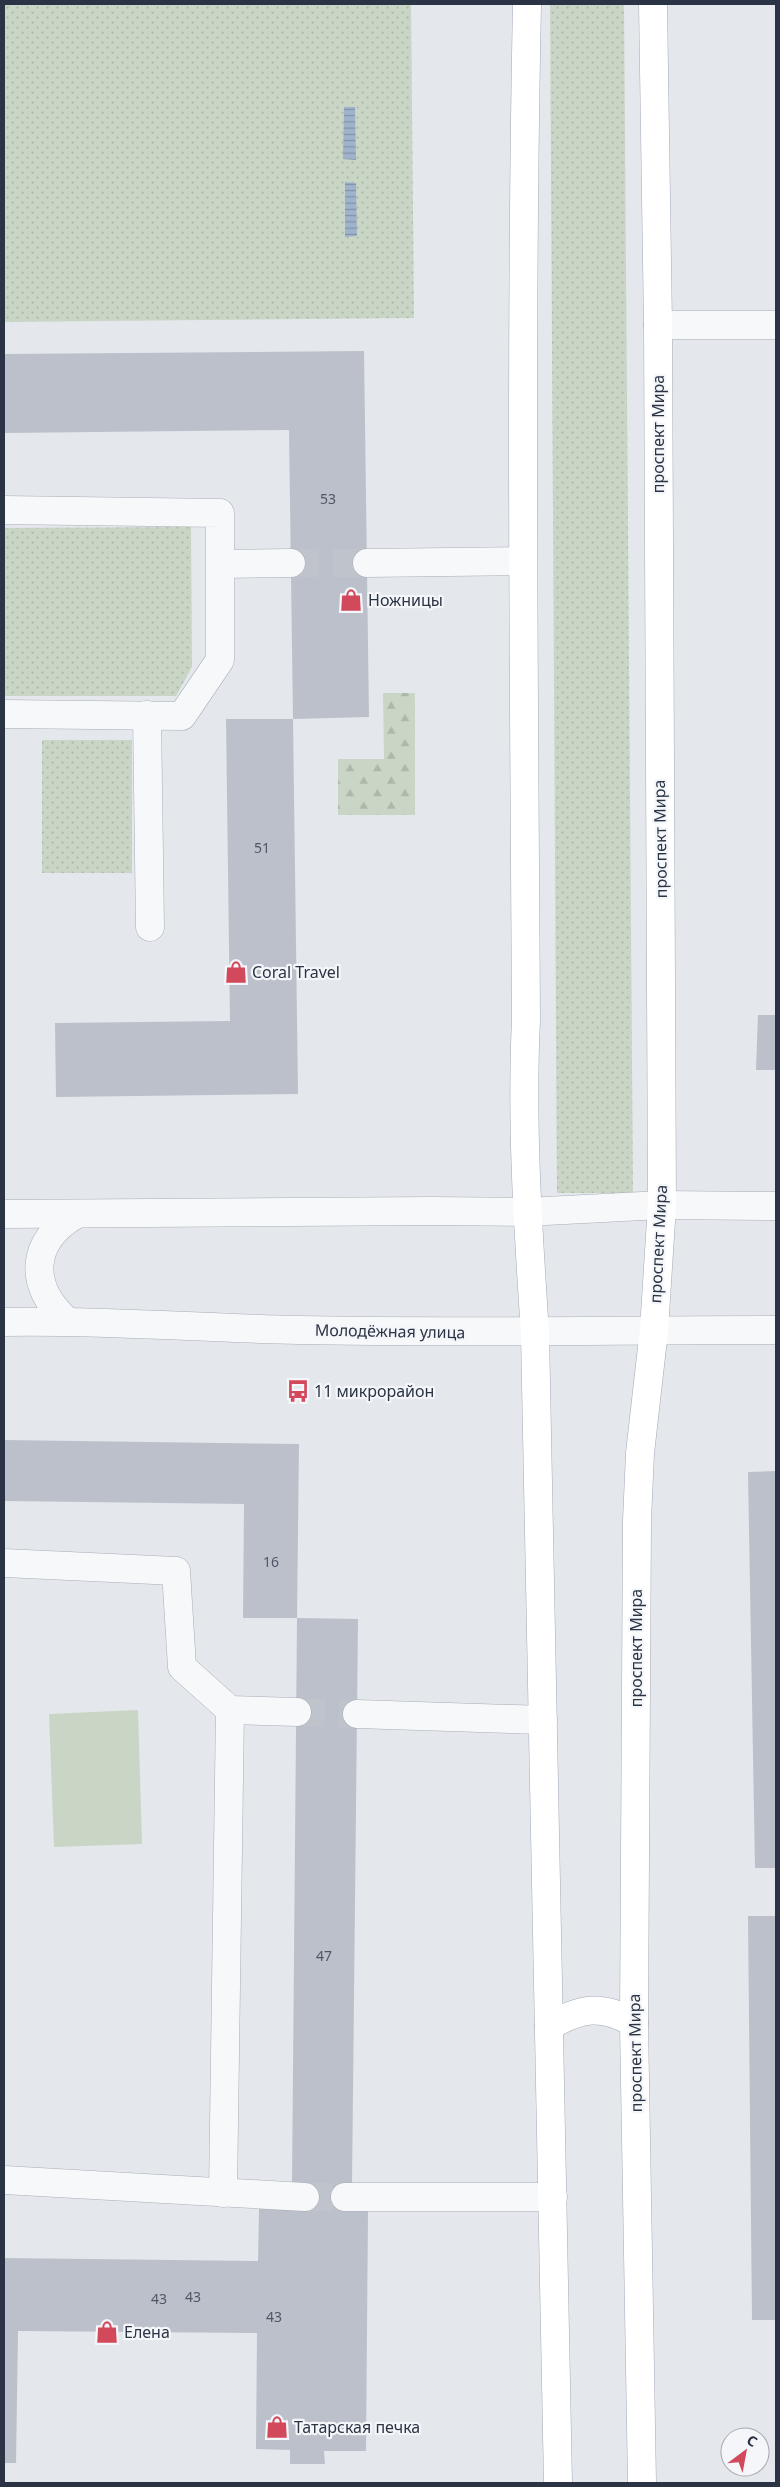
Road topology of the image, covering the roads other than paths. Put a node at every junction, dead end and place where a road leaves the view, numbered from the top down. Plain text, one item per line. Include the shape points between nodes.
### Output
1 (527, 4) edge
2 (653, 4) edge
3 (658, 325) junction
4 (776, 325) edge
5 (4, 510) edge
6 (522, 561) junction
7 (367, 563) tunnel mouth
8 (221, 564) junction
9 (291, 564) tunnel mouth
10 (4, 714) edge
11 (147, 716) junction
12 (150, 927) dead end
13 (662, 1205) junction
14 (776, 1206) edge
15 (526, 1212) junction
16 (4, 1214) edge
17 (75, 1215) junction
18 (67, 1320) junction
19 (4, 1322) edge
20 (654, 1330) junction
21 (776, 1330) edge
22 (535, 1333) junction
23 (4, 1563) edge
24 (230, 1710) junction
25 (296, 1712) tunnel mouth
26 (357, 1714) tunnel mouth
27 (543, 1720) junction
28 (634, 2022) junction
29 (549, 2026) junction
30 (4, 2180) edge
31 (223, 2193) junction
32 (305, 2197) tunnel mouth
33 (345, 2197) tunnel mouth
34 (553, 2197) junction
35 (558, 2483) edge
36 (642, 2483) edge

1 - 6 main road
2 - 3 main road, проспект Мира
3 - 4 street
3 - 13 main road, проспект Мира
5 - 8 street via 220,513
6 - 7 street
6 - 15 main road
8 - 9 street
8 - 11 street via 220,660 182,716
10 - 11 street
11 - 12 street
13 - 14 street
13 - 15 street
13 - 20 main road, проспект Мира
15 - 17 street
15 - 22 main road
16 - 17 street
17 - 18 street via 59,1225 47,1239 40,1256 43,1293
18 - 19 street, Молодёжная улица
18 - 22 street, Молодёжная улица via 298,1330
20 - 21 street, Молодёжная улица
20 - 22 street, Молодёжная улица
20 - 28 main road, проспект Мира via 640,1453 637,1521
22 - 27 main road
23 - 24 street via 176,1571 182,1667
24 - 25 street
24 - 31 street
26 - 27 street
27 - 29 main road
28 - 29 main road via 618,2014 584,2010
28 - 36 main road, проспект Мира
29 - 34 main road
30 - 31 street
31 - 32 street
33 - 34 street
34 - 35 main road

